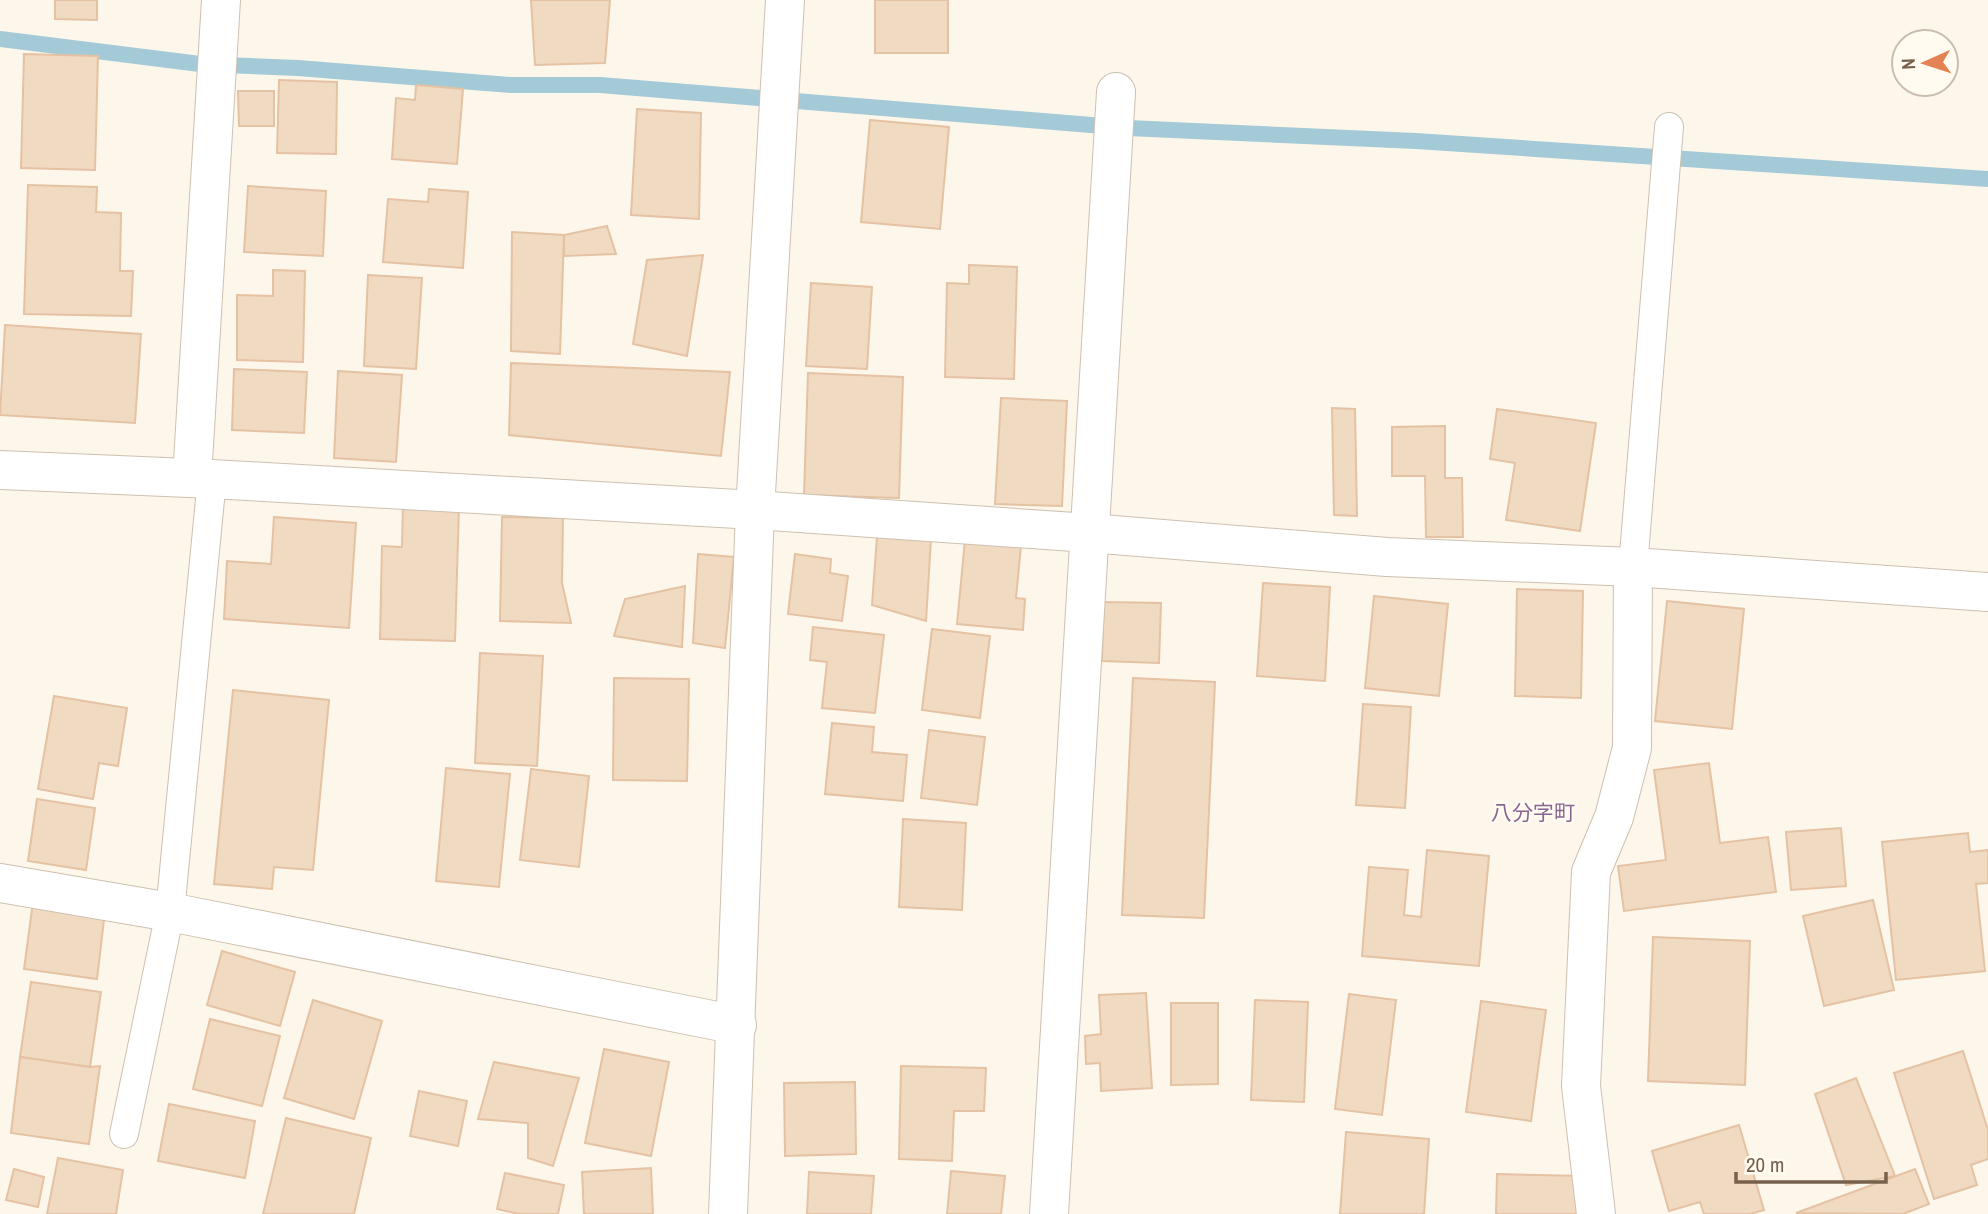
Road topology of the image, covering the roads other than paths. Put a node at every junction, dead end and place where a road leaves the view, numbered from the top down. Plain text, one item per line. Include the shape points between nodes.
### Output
1 (221, 0) edge
2 (785, 0) edge
3 (1116, 92) dead end
4 (1669, 127) dead end
5 (0, 470) edge
6 (202, 479) junction
7 (755, 510) junction
8 (1089, 533) junction
9 (1633, 567) junction
10 (1988, 592) edge
11 (0, 883) edge
12 (170, 912) junction
13 (737, 1025) junction
14 (124, 1134) dead end
15 (728, 1214) edge
16 (1049, 1214) edge
17 (1597, 1214) edge

1 - 6 street
2 - 7 street
3 - 8 street
4 - 9 lane
5 - 6 street
6 - 7 street
6 - 12 lane
7 - 8 street
7 - 13 street
8 - 9 street via 1387,557
8 - 16 street
9 - 10 street
9 - 17 street via 1632,748 1614,817 1591,872 1581,1086
11 - 12 street
12 - 13 street
12 - 14 lane
13 - 15 street

